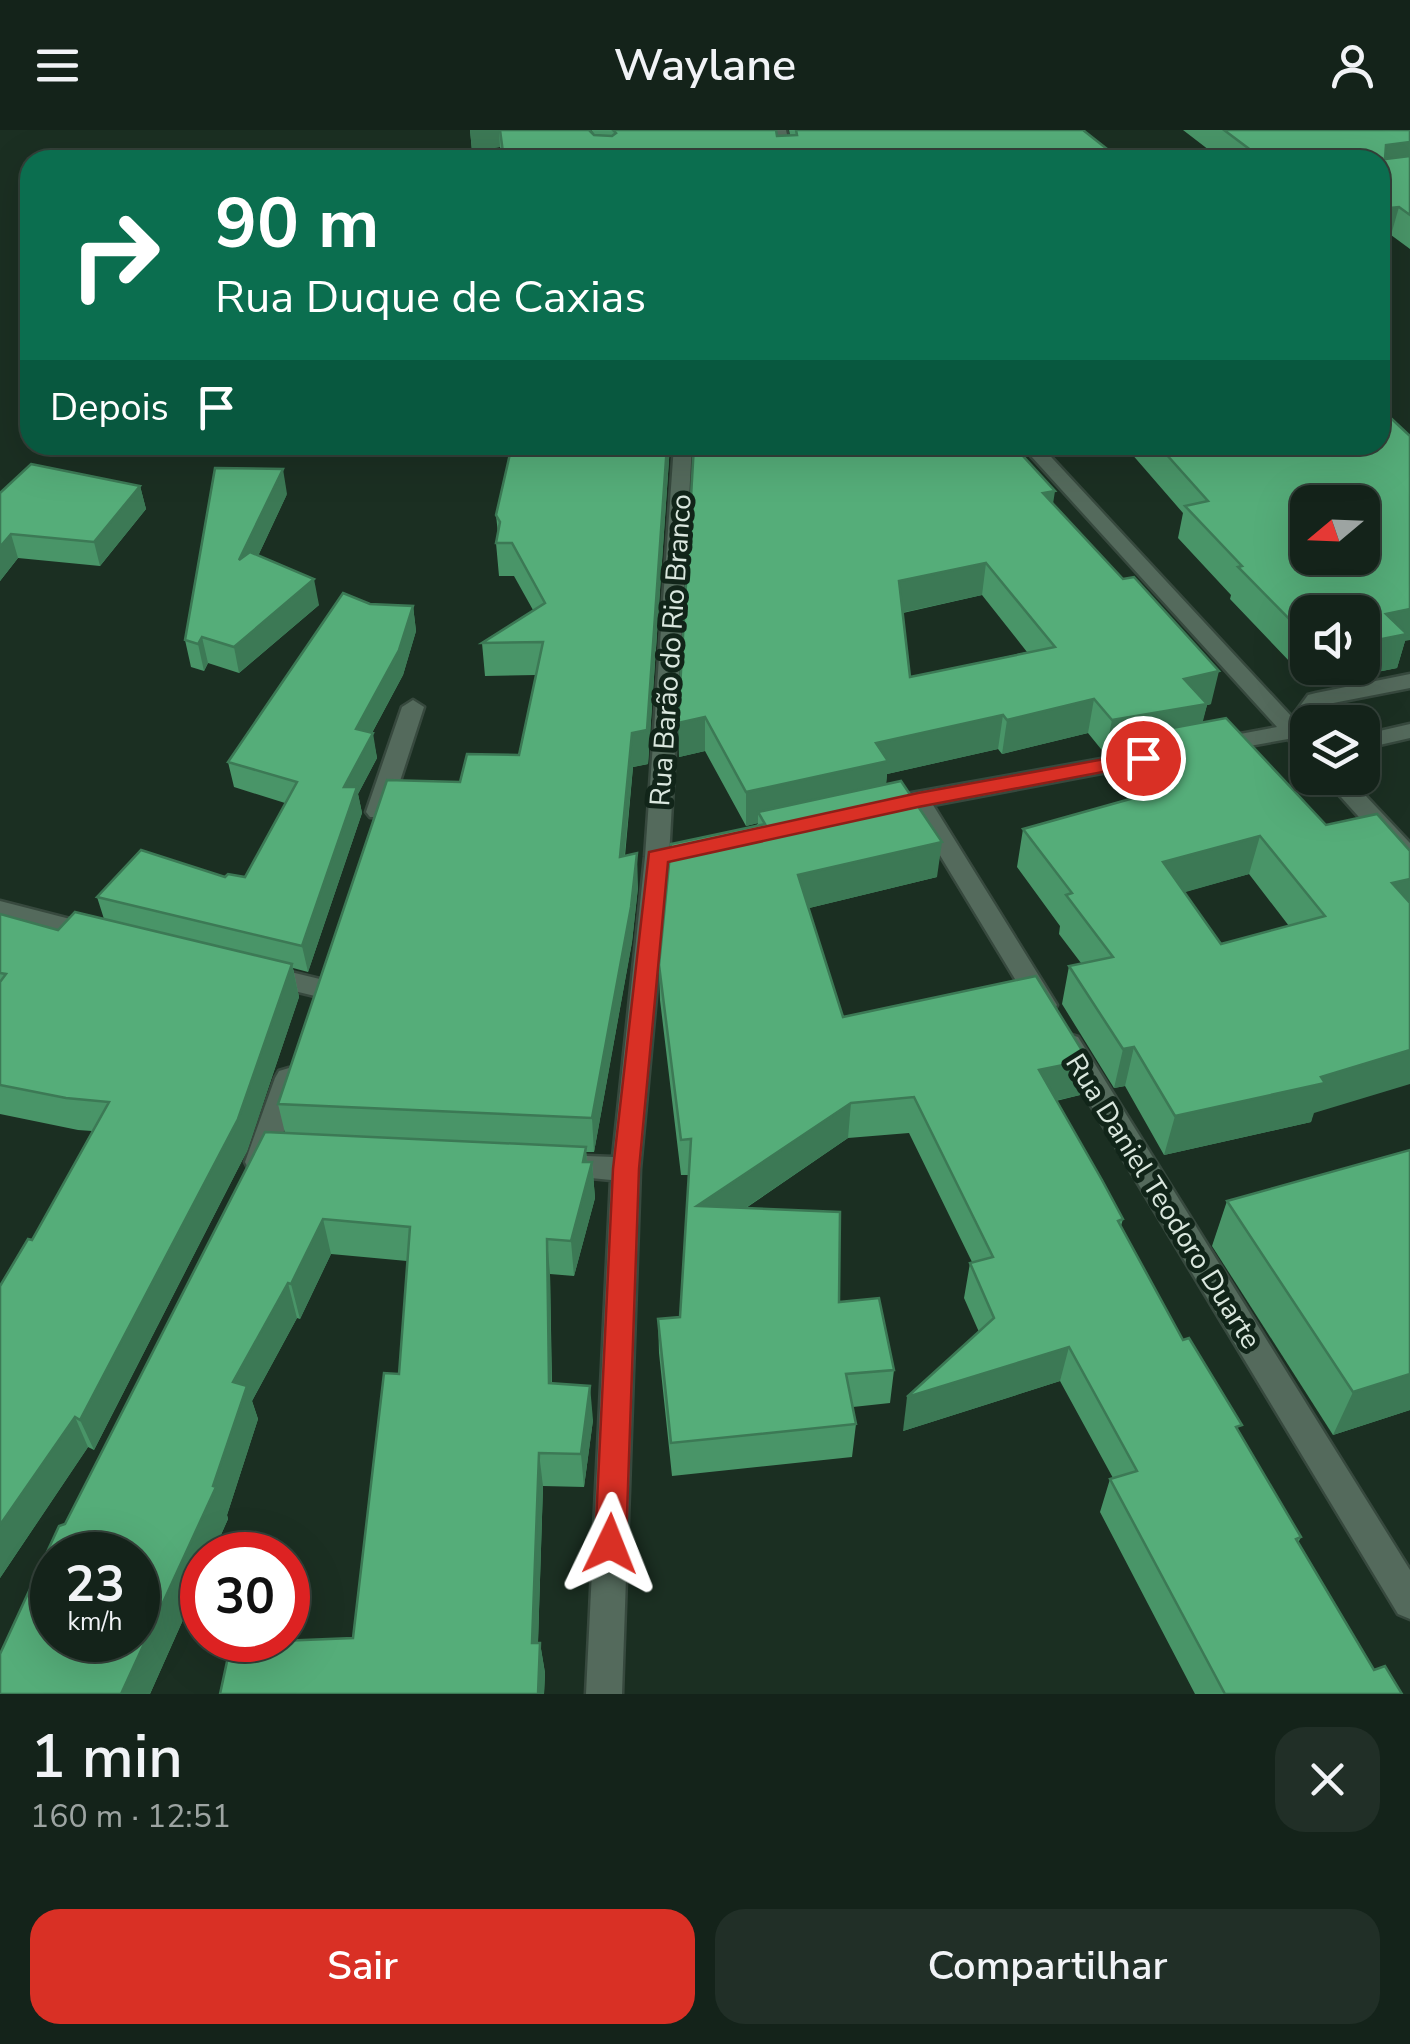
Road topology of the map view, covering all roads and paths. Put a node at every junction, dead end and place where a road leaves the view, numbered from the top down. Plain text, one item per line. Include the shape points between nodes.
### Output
1 (683, 455) edge
2 (1039, 455) edge
3 (1410, 681) edge
4 (1314, 705) edge
5 (413, 708) dead end
6 (1290, 723) edge
7 (1410, 731) edge
8 (1290, 738) edge
9 (1380, 738) edge
10 (1352, 795) edge
11 (918, 800) junction
12 (881, 808) edge
13 (369, 838) edge
14 (1410, 858) edge
15 (0, 910) edge
16 (127, 942) edge
17 (242, 969) edge
18 (319, 988) edge
19 (301, 1042) edge
20 (531, 1165) edge
21 (626, 1169) junction
22 (246, 1187) edge
23 (1410, 1602) edge
24 (604, 1694) edge

1 - 21 street, Rua Barão do Rio Branco via 666,855
2 - 6 street
3 - 4 street
5 - 13 street
7 - 9 street
8 - 11 street
10 - 14 street
11 - 12 street
11 - 23 street, Rua Daniel Teodoro Duarte
15 - 16 street
17 - 18 street
19 - 22 street via 274,1152
20 - 21 street
21 - 24 street, Rua Barão do Rio Branco

